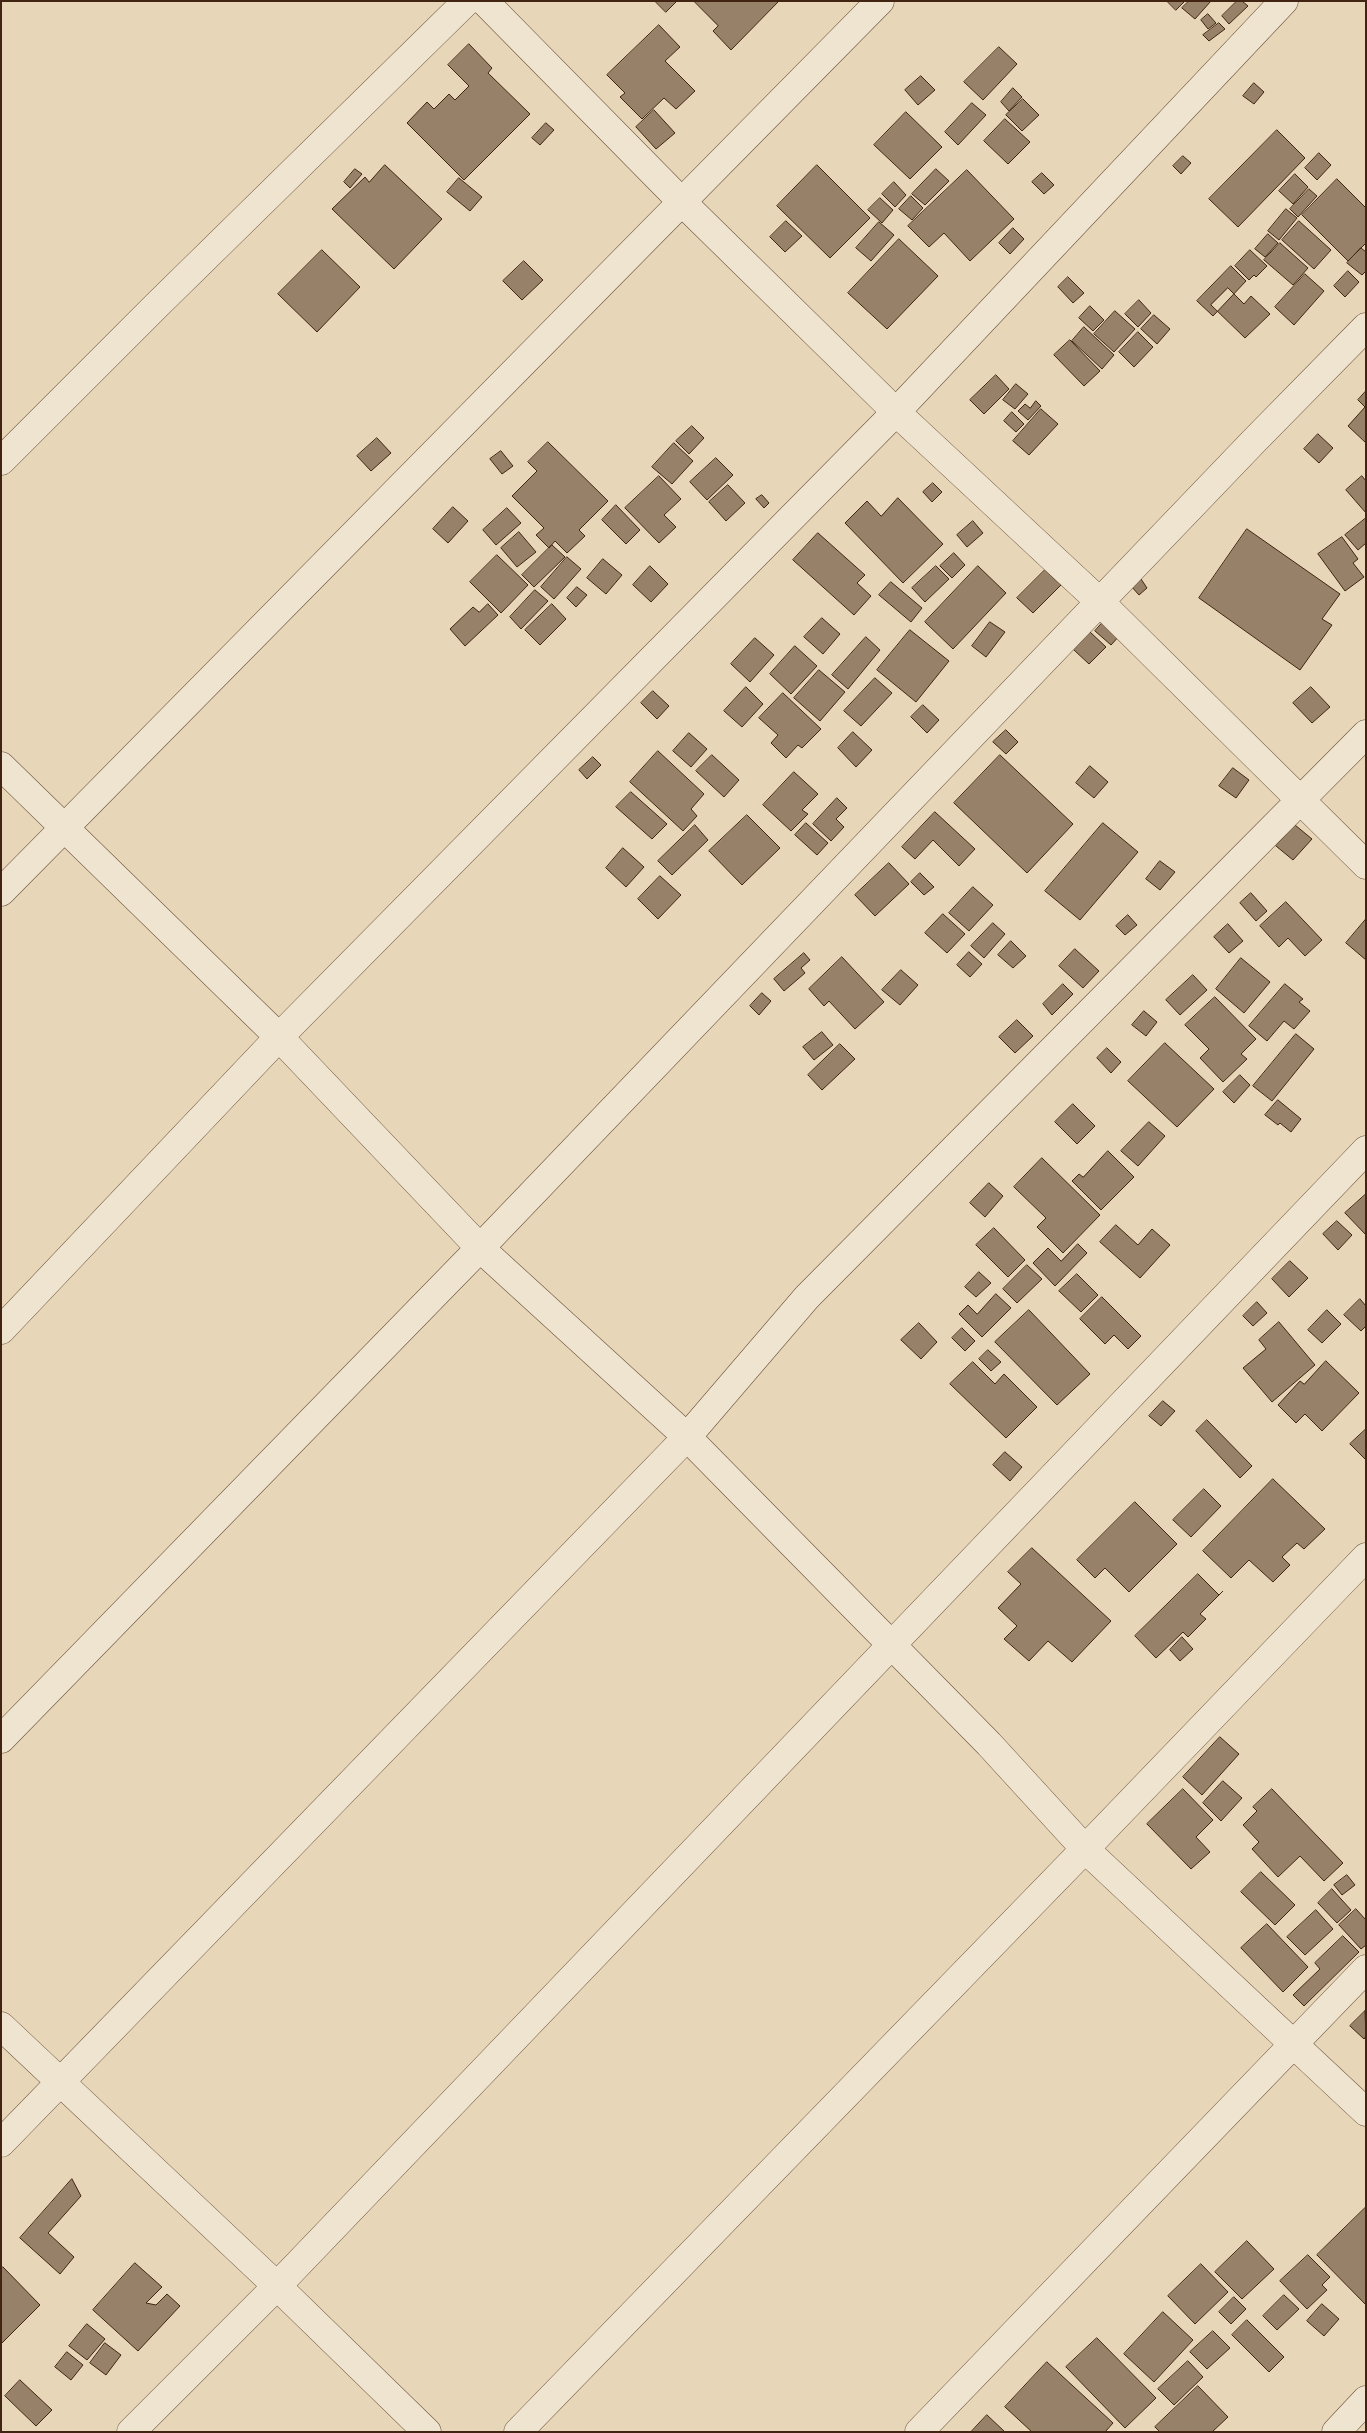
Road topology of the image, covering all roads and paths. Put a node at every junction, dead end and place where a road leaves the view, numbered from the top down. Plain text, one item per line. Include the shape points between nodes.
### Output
1 (467, 1) edge
2 (484, 1) edge
3 (880, 1) edge
4 (1284, 1) edge
5 (681, 201) junction
6 (1366, 327) edge
7 (896, 412) junction
8 (1, 462) edge
9 (1100, 602) junction
10 (1366, 734) edge
11 (1, 766) edge
12 (1300, 802) junction
13 (65, 826) junction
14 (1366, 865) edge
15 (1, 892) edge
16 (279, 1037) junction
17 (1366, 1150) edge
18 (480, 1248) junction
19 (1, 1330) edge
20 (687, 1437) junction
21 (1366, 1557) edge
22 (892, 1642) junction
23 (1, 1740) edge
24 (1085, 1849) junction
25 (1366, 1969) edge
26 (1, 2026) edge
27 (1294, 2045) junction
28 (59, 2083) junction
29 (1366, 2112) edge
30 (1, 2143) edge
31 (277, 2286) junction
32 (1366, 2400) edge
33 (131, 2432) edge
34 (427, 2432) edge
35 (518, 2432) edge
36 (919, 2432) edge
37 (1336, 2432) edge

1 - 8 street
2 - 5 street
3 - 5 street
4 - 7 street
5 - 7 street
5 - 13 street
6 - 9 street
7 - 9 street
7 - 16 street
9 - 12 street
9 - 18 street
10 - 12 street
11 - 13 street
12 - 14 street
12 - 20 street via 807,1297
13 - 15 street
13 - 16 street
16 - 18 street
16 - 19 street
17 - 22 street
18 - 20 street
18 - 23 street
20 - 22 street
20 - 28 street
21 - 24 street
22 - 24 street
22 - 31 street
24 - 27 street
24 - 35 street
25 - 27 street
26 - 28 street
27 - 29 street
27 - 36 street
28 - 30 street
28 - 31 street
31 - 33 street
31 - 34 street
32 - 37 street

